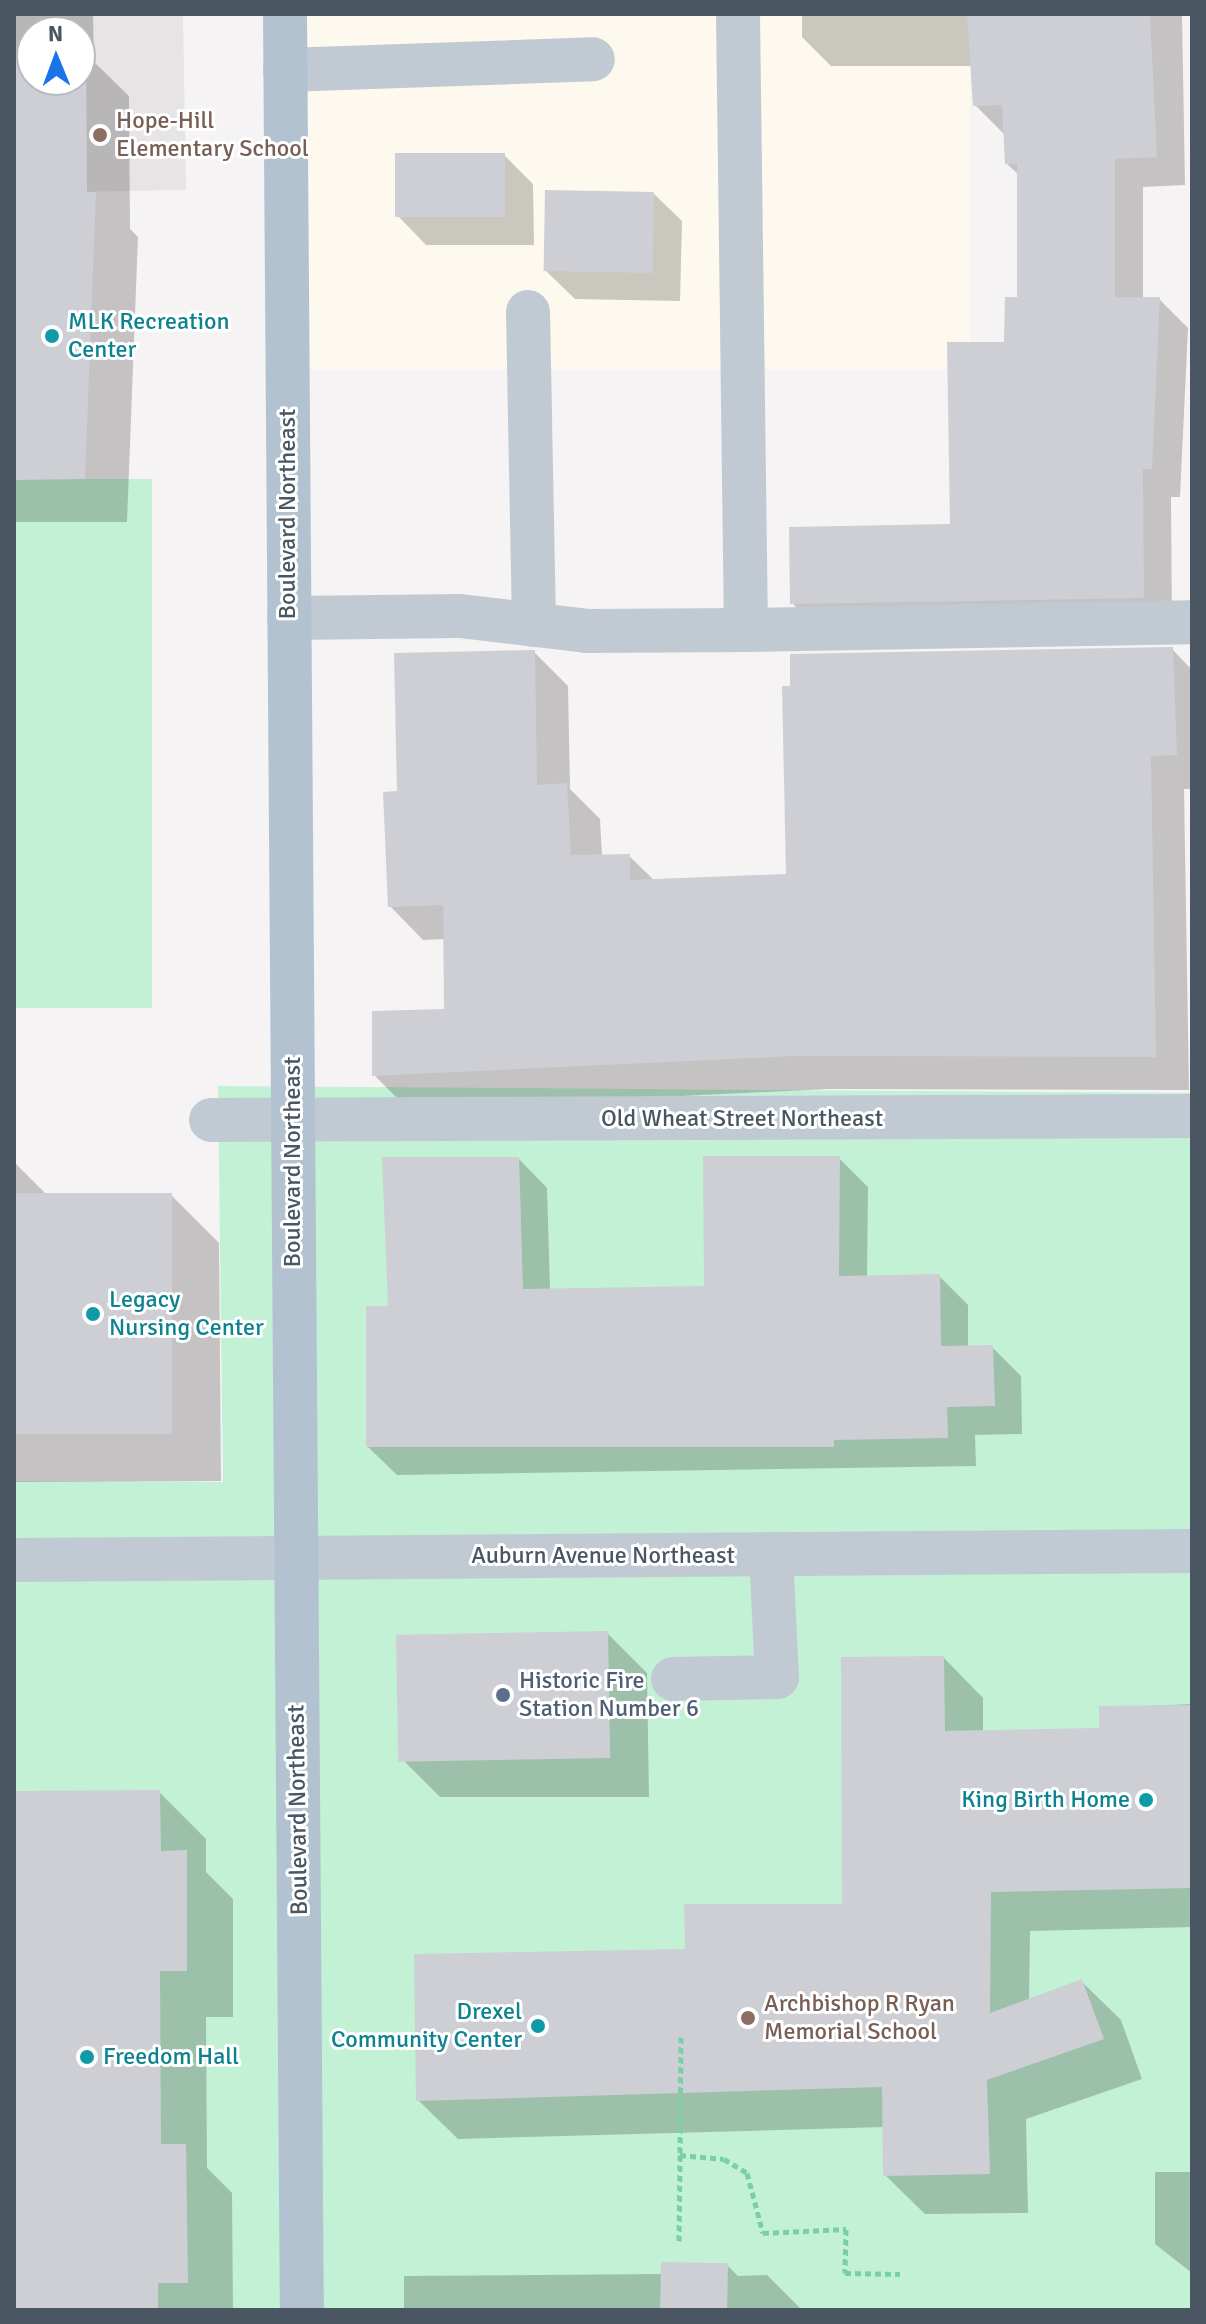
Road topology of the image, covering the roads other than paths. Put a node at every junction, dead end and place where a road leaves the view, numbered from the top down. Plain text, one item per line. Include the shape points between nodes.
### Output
1 (285, 14) edge
2 (738, 14) edge
3 (593, 59) dead end
4 (285, 70) junction
5 (528, 312) dead end
6 (289, 618) junction
7 (1192, 622) edge
8 (534, 625) junction
9 (746, 630) junction
10 (1192, 1116) edge
11 (211, 1120) dead end
12 (293, 1121) junction
13 (1192, 1551) edge
14 (771, 1555) junction
15 (296, 1558) junction
16 (14, 1560) edge
17 (673, 1679) dead end
18 (302, 2310) edge

1 - 4 main road, Boulevard Northeast
2 - 9 street
3 - 4 street
4 - 6 main road, Boulevard Northeast
5 - 8 street
6 - 8 street via 460,616
6 - 12 main road, Boulevard Northeast
7 - 9 street
8 - 9 street
10 - 12 street, Old Wheat Street Northeast
11 - 12 street, Old Wheat Street Northeast
12 - 15 main road, Boulevard Northeast
13 - 14 street, Auburn Avenue Northeast
14 - 15 street, Auburn Avenue Northeast
14 - 17 street via 777,1677
15 - 16 street, Auburn Avenue Northeast
15 - 18 main road, Boulevard Northeast

